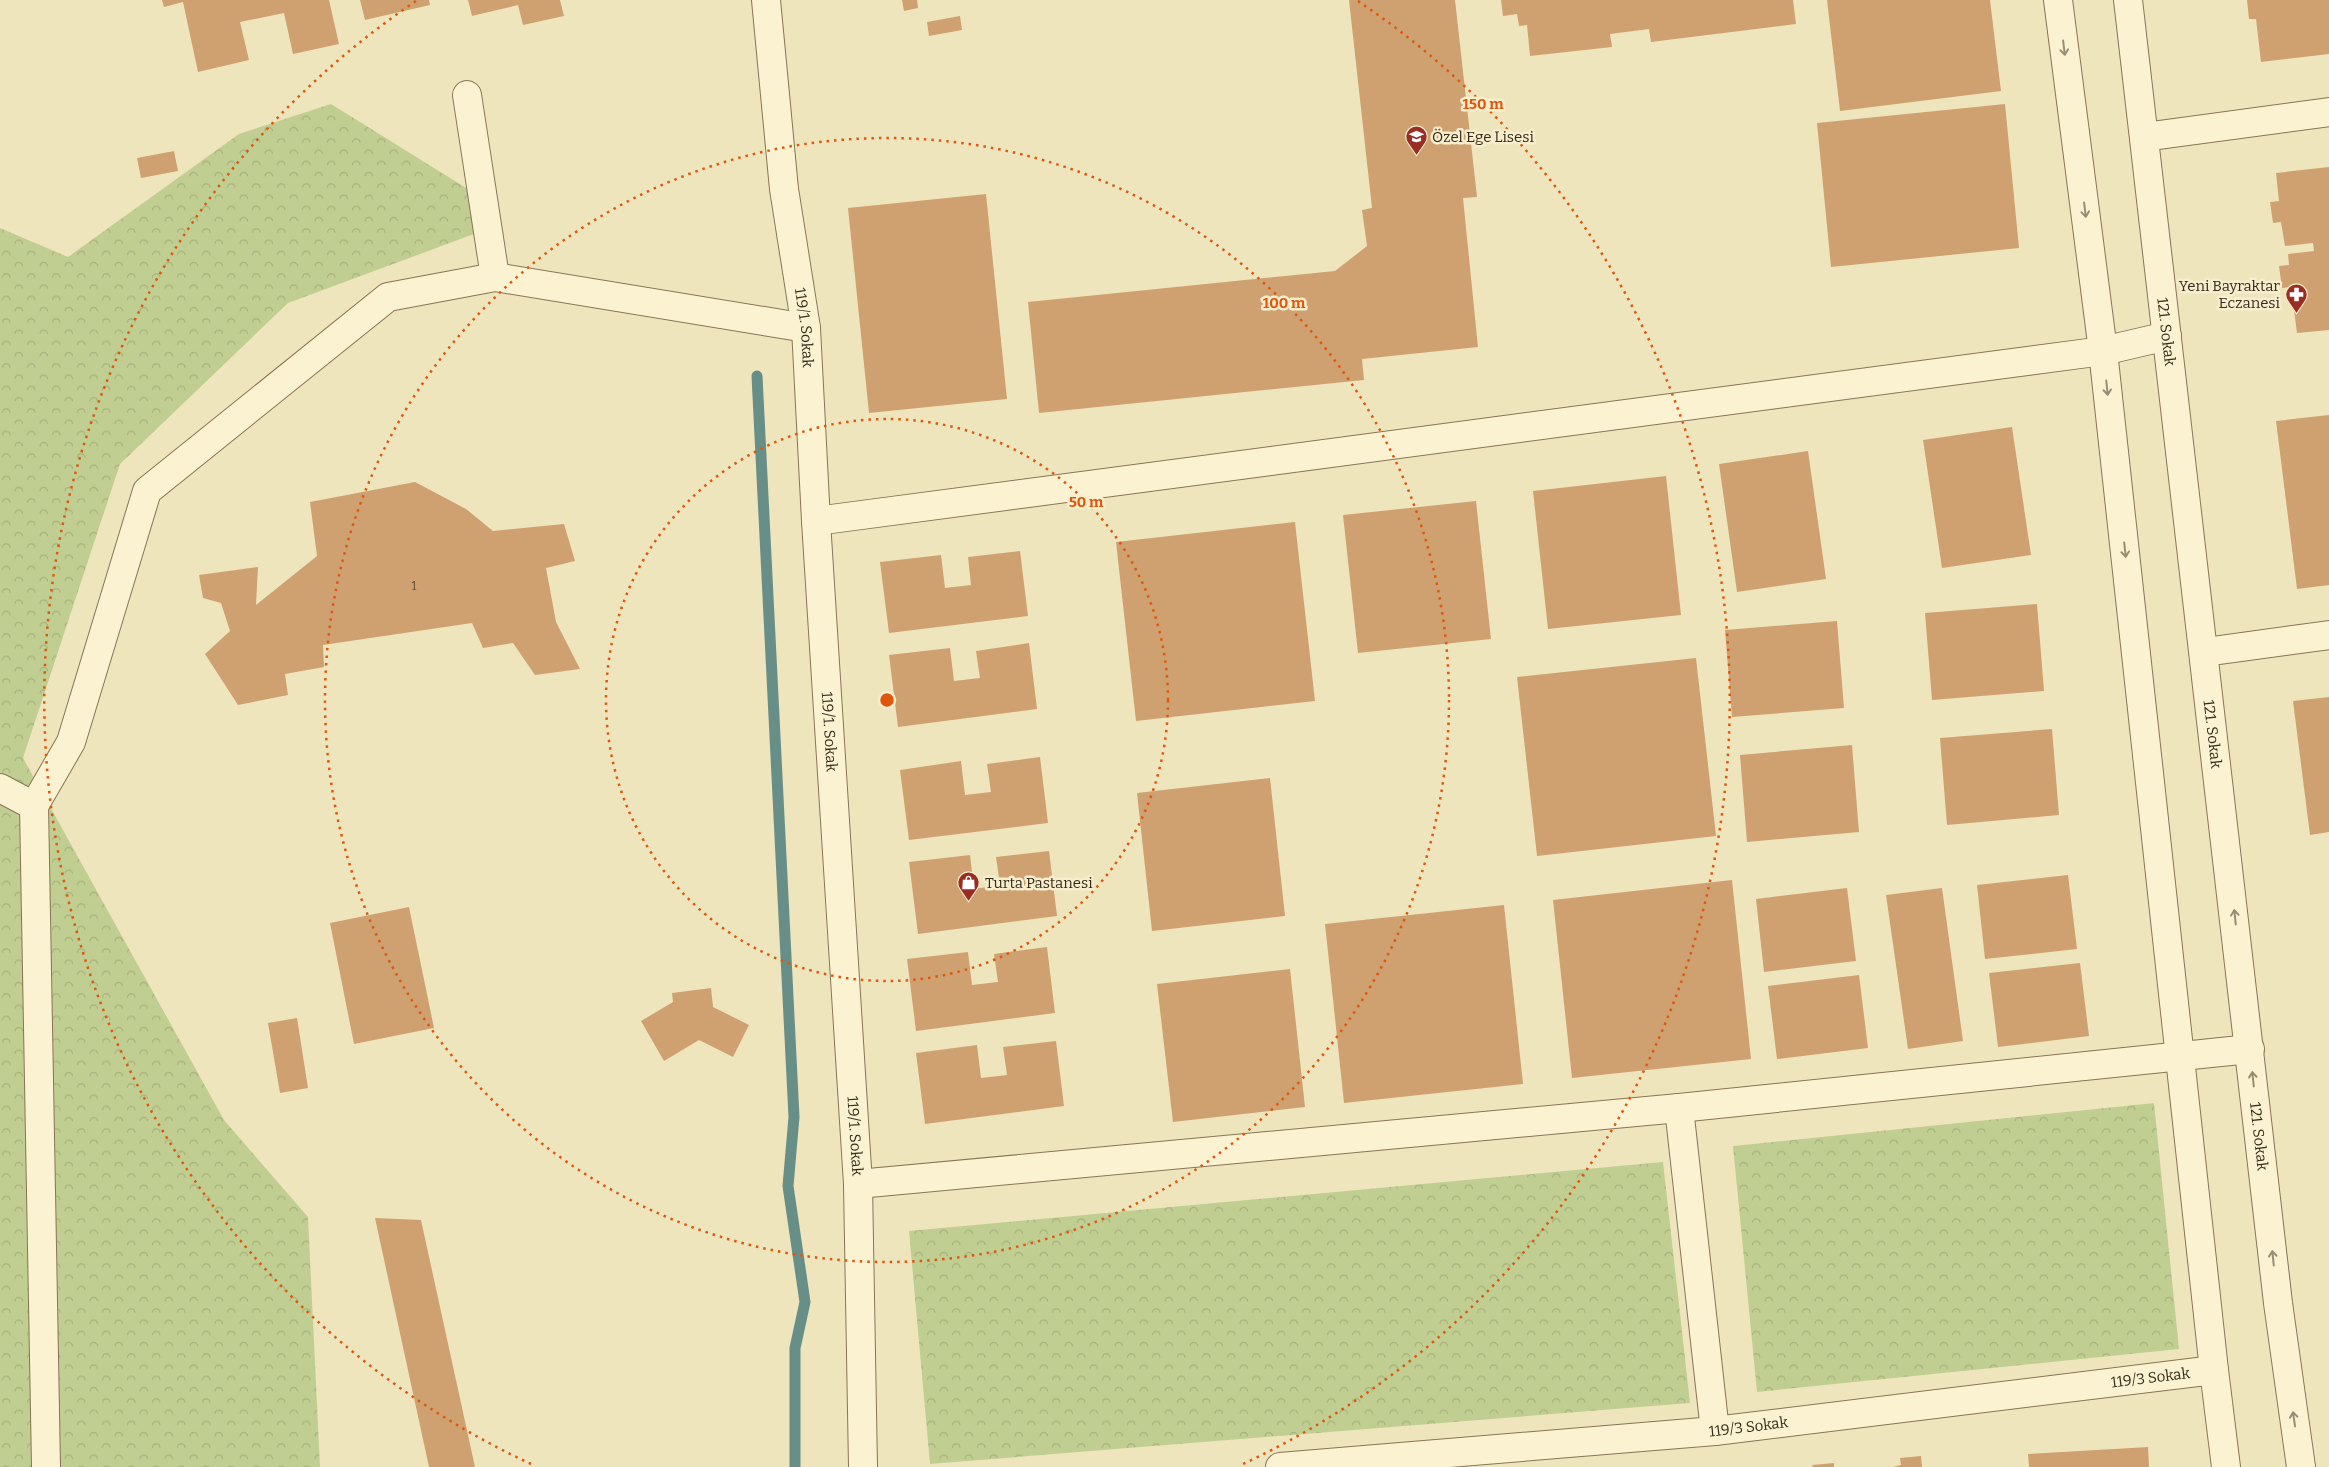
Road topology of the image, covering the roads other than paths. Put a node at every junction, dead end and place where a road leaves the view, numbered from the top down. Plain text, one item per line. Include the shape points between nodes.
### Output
1 (766, 0) edge
2 (2058, 0) edge
3 (2128, 0) edge
4 (467, 94) dead end
5 (2329, 112) edge
6 (2144, 137) junction
7 (495, 277) junction
8 (806, 328) junction
9 (2167, 336) junction
10 (2103, 351) junction
11 (816, 521) junction
12 (2329, 635) edge
13 (2205, 652) junction
14 (0, 788) edge
15 (34, 806) junction
16 (2250, 1049) junction
17 (2181, 1057) junction
18 (1679, 1108) junction
19 (858, 1184) junction
20 (2214, 1370) junction
21 (1715, 1431) junction
22 (46, 1467) edge
23 (863, 1467) edge
24 (1280, 1467) edge
25 (2226, 1467) edge
26 (2301, 1467) edge

1 - 8 street, 119/1. Sokak via 784,189
2 -> 10 street
3 - 6 street, 121. Sokak
4 - 7 street
5 - 6 street
6 - 9 street, 121. Sokak
7 - 8 street
7 - 15 street via 388,297 147,492 71,742
8 - 11 street, 119/1. Sokak
9 - 10 street
9 - 13 street, 121. Sokak
10 - 11 street
10 -> 17 street
11 - 19 street, 119/1. Sokak
12 - 13 street
16 -> 13 street, 121. Sokak
14 - 15 street
15 - 22 street
16 - 17 street
26 -> 16 street, 121. Sokak via 2278,1303
17 - 18 street
17 - 20 street
18 - 19 street
18 - 21 street
19 - 23 street, 119/1. Sokak
20 - 21 street, 119/3 Sokak
20 - 25 street
21 - 24 street, 119/3 Sokak

